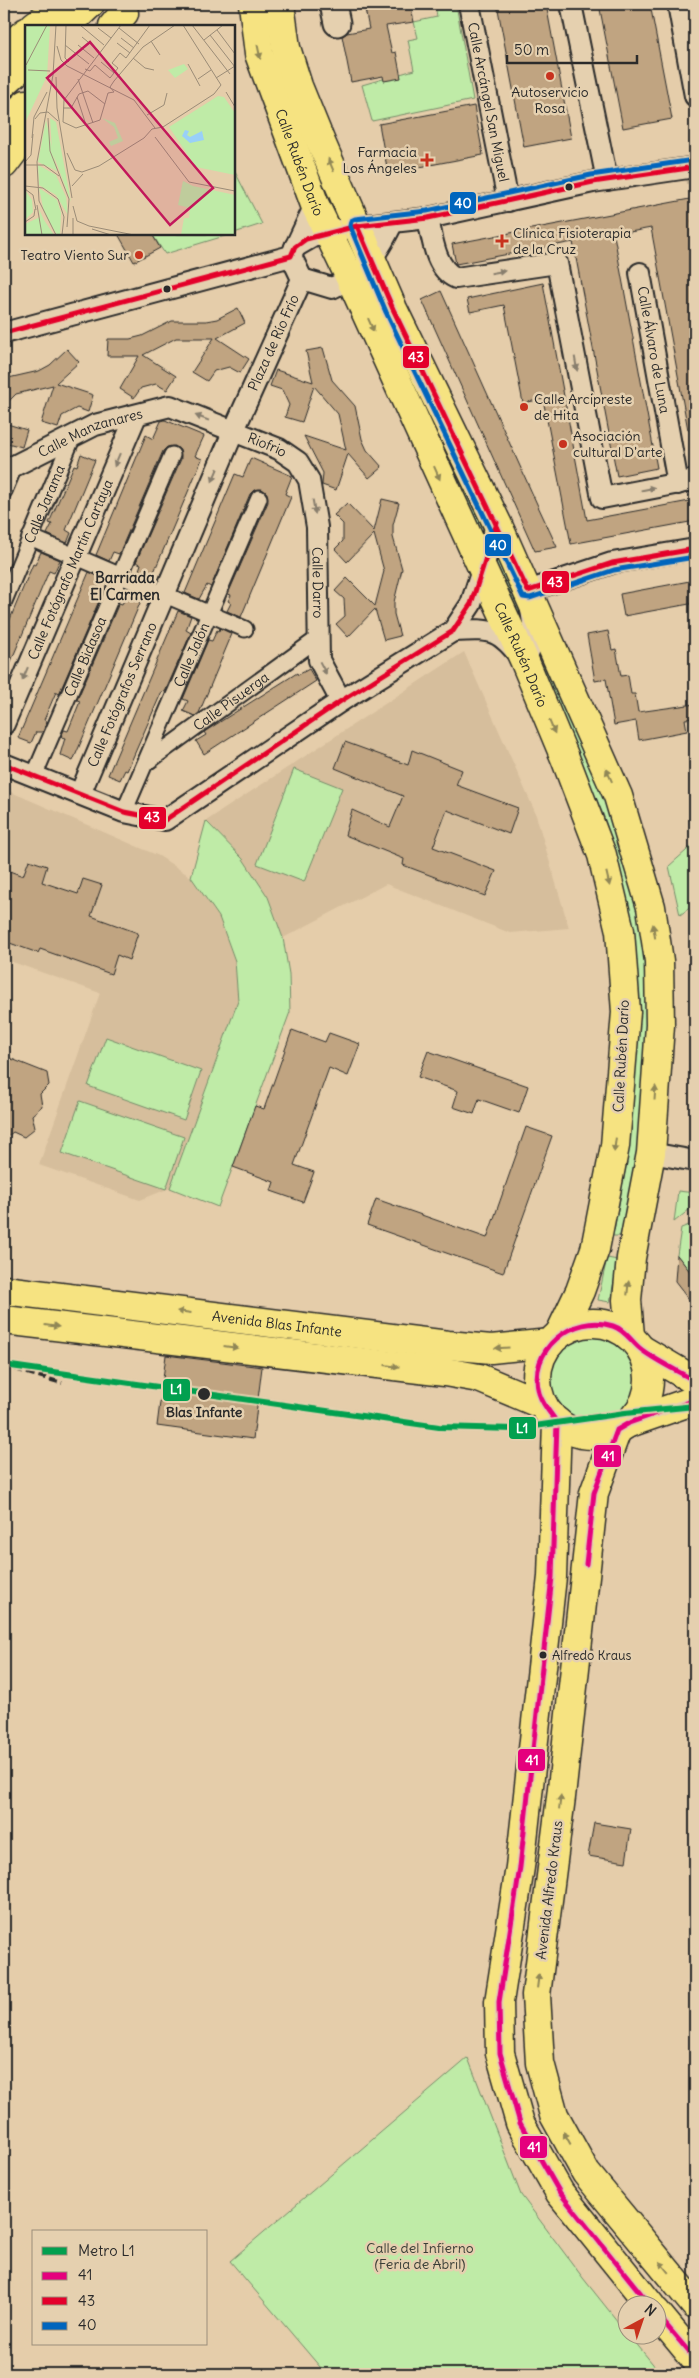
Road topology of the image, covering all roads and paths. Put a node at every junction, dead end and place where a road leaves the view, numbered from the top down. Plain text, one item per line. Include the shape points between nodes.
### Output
1 (63, 4) edge
2 (90, 4) edge
3 (253, 4) edge
4 (280, 4) edge
5 (469, 4) edge
6 (571, 4) edge
7 (678, 4) edge
8 (35, 25) edge
9 (68, 25) edge
10 (25, 33) edge
11 (4, 50) edge
12 (25, 64) edge
13 (4, 83) edge
14 (695, 96) edge
15 (25, 105) edge
16 (4, 125) edge
17 (25, 136) edge
18 (4, 164) edge
19 (695, 167) edge
20 (607, 180) junction
21 (508, 200) junction
22 (315, 205) junction
23 (428, 218) junction
24 (393, 222) junction
25 (357, 226) junction
26 (328, 234) junction
27 (293, 252) junction
28 (371, 258) junction
29 (640, 273) dead end
30 (302, 279) junction
31 (351, 280) junction
32 (4, 334) edge
33 (170, 406) joint
34 (136, 416) junction
35 (234, 430) junction
36 (73, 436) junction
37 (172, 455) dead end
38 (298, 462) joint
39 (9, 469) edge
40 (687, 482) edge
41 (4, 491) edge
42 (259, 498) dead end
43 (497, 523) junction
44 (30, 537) junction
45 (695, 549) edge
46 (76, 557) junction
47 (482, 571) junction
48 (120, 576) junction
49 (528, 591) junction
50 (165, 595) junction
51 (4, 601) edge
52 (209, 614) junction
53 (245, 629) dead end
54 (453, 632) junction
55 (317, 639) junction
56 (525, 662) junction
57 (341, 701) junction
58 (4, 724) edge
59 (4, 764) edge
60 (145, 764) junction
61 (34, 776) junction
62 (80, 794) junction
63 (124, 812) junction
64 (651, 1153) junction
65 (695, 1161) edge
66 (4, 1290) edge
67 (4, 1320) edge
68 (555, 1338) junction
69 (636, 1343) junction
70 (695, 1381) edge
71 (695, 1400) edge
72 (550, 1414) junction
73 (623, 1427) junction
74 (643, 2296) edge
75 (695, 2305) edge
76 (666, 2324) edge
77 (695, 2359) edge

1 - 8 main road
2 - 9 main road
3 -> 22 main road, Calle Rubén Darío via 259,54
25 -> 4 main road, Calle Rubén Darío via 298,86 286,48
5 - 21 street, Calle Arcángel San Miguel
6 - 20 street
7 - 14 street
10 - 11 main road
12 - 13 main road
15 - 16 main road
17 - 18 main road
19 - 20 street
20 - 21 street
21 - 23 street
22 - 26 main road, Calle Rubén Darío
22 - 27 street
23 - 24 street
23 -> 40 street via 438,257 450,275 456,278 557,263 602,498
24 - 25 street
24 - 28 street
25 - 26 street
25 - 28 main road, Calle Rubén Darío
26 - 27 street via 306,239
26 - 31 main road, Calle Rubén Darío
27 - 30 street, Plaza de Río Frío
27 - 32 street
28 - 31 street
28 - 43 main road, Calle Rubén Darío
29 - 40 street, Calle Álvaro de Luna
30 - 31 street via 332,288
30 - 35 street, Plaza de Río Frío
31 -> 47 main road, Calle Rubén Darío
33 - 34 street, Calle Manzanares
35 -> 33 street, Riofrio
34 - 36 street, Calle Manzanares via 94,425
34 -> 46 street, Calle Fotógrafo Martín Cartaya
35 - 38 street, Riofrio via 279,449
35 -> 50 street, Calle Fotógrafos Serrano
36 - 39 street, Calle Manzanares
36 - 44 street, Calle Jarama
37 - 48 street, Calle Bidasoa
38 -> 55 street, Calle Darro via 309,480 317,526
39 - 41 street, Calle Manzanares
42 - 52 street, Calle Jalón
43 - 47 street
43 - 49 main road, Calle Rubén Darío
44 - 46 street
44 - 51 street, Calle Jarama
45 - 49 street via 612,563
46 - 48 street
46 -> 58 street, Calle Fotógrafo Martín Cartaya
47 - 54 street via 471,604
47 - 56 main road, Calle Rubén Darío
48 - 50 street
48 - 61 street, Calle Bidasoa
49 - 56 street via 535,635
64 -> 49 main road, Calle Rubén Darío via 660,1025 659,961 651,907 618,796
50 - 52 street
50 - 62 street, Calle Fotógrafos Serrano
52 - 53 street
52 - 60 street, Calle Jalón
54 - 56 street via 486,629 505,639
54 - 57 street
55 -> 57 street, Calle Darro via 318,660
55 - 60 street, Calle Pisuerga
56 -> 68 main road, Calle Rubén Darío via 602,855 620,932 626,1012 615,1146 598,1237 580,1291
57 - 63 street via 165,820
59 - 61 street
60 - 63 street, Calle Jalón
61 - 62 street
62 - 63 street
64 - 65 street
69 -> 64 main road, Calle Rubén Darío via 627,1300 630,1265
68 -> 66 main road, Avenida Blas Infante via 491,1349
67 -> 72 main road, Avenida Blas Infante via 445,1372 479,1378
68 - 69 main road via 578,1325 596,1323 614,1327
68 - 72 main road via 541,1357 537,1373 538,1390
69 - 70 main road
69 - 73 main road via 648,1364 650,1380 640,1411
71 - 73 main road
72 - 73 main road via 570,1430 586,1435 602,1435
72 - 74 main road via 552,1577 520,1867 499,2002 500,2052 520,2122 560,2193
75 -> 73 main road, Avenida Alfredo Kraus via 586,2173 554,2115 540,2063 536,1995 594,1493
76 - 77 main road

